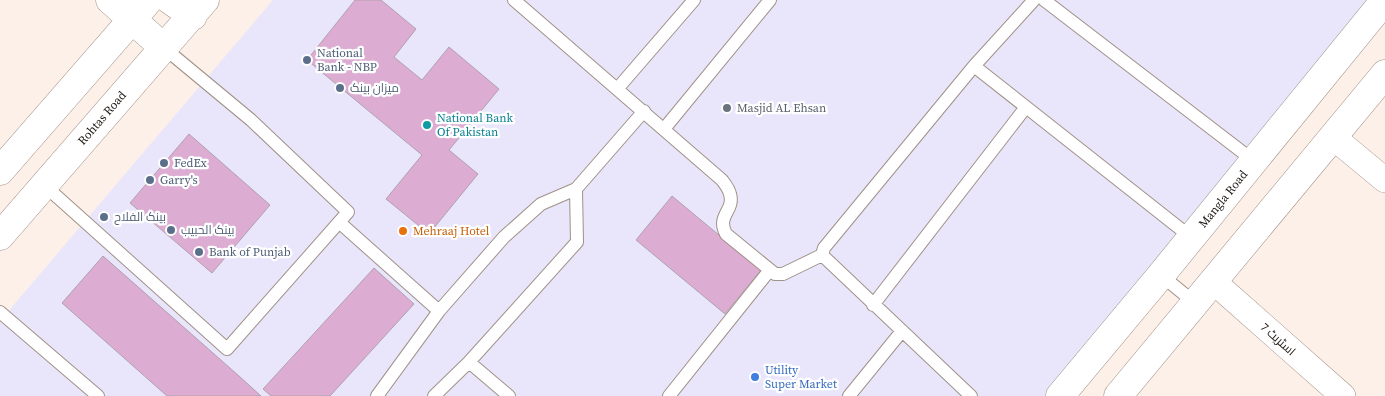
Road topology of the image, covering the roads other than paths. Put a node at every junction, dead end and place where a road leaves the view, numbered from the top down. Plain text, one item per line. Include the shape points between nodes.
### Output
1 (110, 0) edge
2 (170, 0) edge
3 (514, 0) edge
4 (694, 0) edge
5 (770, 0) edge
6 (1034, 0) edge
7 (1044, 0) edge
8 (1385, 0) edge
9 (199, 8) edge
10 (141, 9) edge
11 (163, 47) junction
12 (974, 66) junction
13 (1385, 74) edge
14 (618, 88) junction
15 (1026, 107) junction
16 (644, 111) junction
17 (664, 129) junction
18 (1332, 137) junction
19 (1254, 161) junction
20 (0, 171) edge
21 (1385, 180) edge
22 (44, 185) junction
23 (576, 189) junction
24 (339, 222) junction
25 (0, 236) edge
26 (1192, 238) junction
27 (822, 255) junction
28 (769, 271) junction
29 (1161, 275) junction
30 (1214, 282) junction
31 (1195, 303) junction
32 (873, 305) junction
33 (439, 311) junction
34 (0, 312) edge
35 (902, 331) junction
36 (469, 362) junction
37 (98, 396) edge
38 (377, 396) edge
39 (434, 396) edge
40 (509, 396) edge
41 (669, 396) edge
42 (848, 396) edge
43 (971, 396) edge
44 (1060, 396) edge
45 (1118, 396) edge
46 (1343, 396) edge

1 - 10 main road
2 - 9 main road
3 - 14 lane
4 - 14 lane
5 - 17 lane
6 - 12 lane
7 - 19 lane
8 - 19 main road, Mangla Road
9 - 11 main road, Rohtas Road
10 - 11 main road
10 - 20 main road
11 - 22 main road, Rohtas Road
11 - 24 lane via 251,120 348,212
12 - 15 lane
12 - 27 lane via 824,248
13 - 18 main road
14 - 16 lane
15 - 26 lane
15 - 32 lane
16 - 17 lane
16 - 23 lane
17 - 28 lane via 722,180 731,194 729,209 722,217 726,234
18 - 21 street
18 - 30 main road
19 - 26 main road, Mangla Road
22 - 24 lane via 228,349
22 - 25 main road, Rohtas Road
23 - 33 lane via 534,210 504,237
23 - 36 lane via 576,242
24 - 33 lane
26 - 29 main road, Mangla Road
27 - 28 lane via 783,274
27 - 32 lane
28 - 41 lane
29 - 31 lane
29 - 44 main road, Mangla Road
30 - 31 main road
30 - 46 street, اسٹریٹ 7
31 - 45 main road
32 - 35 lane
33 - 38 lane
34 - 37 lane
35 - 42 lane
35 - 43 lane
36 - 39 lane
36 - 40 lane

